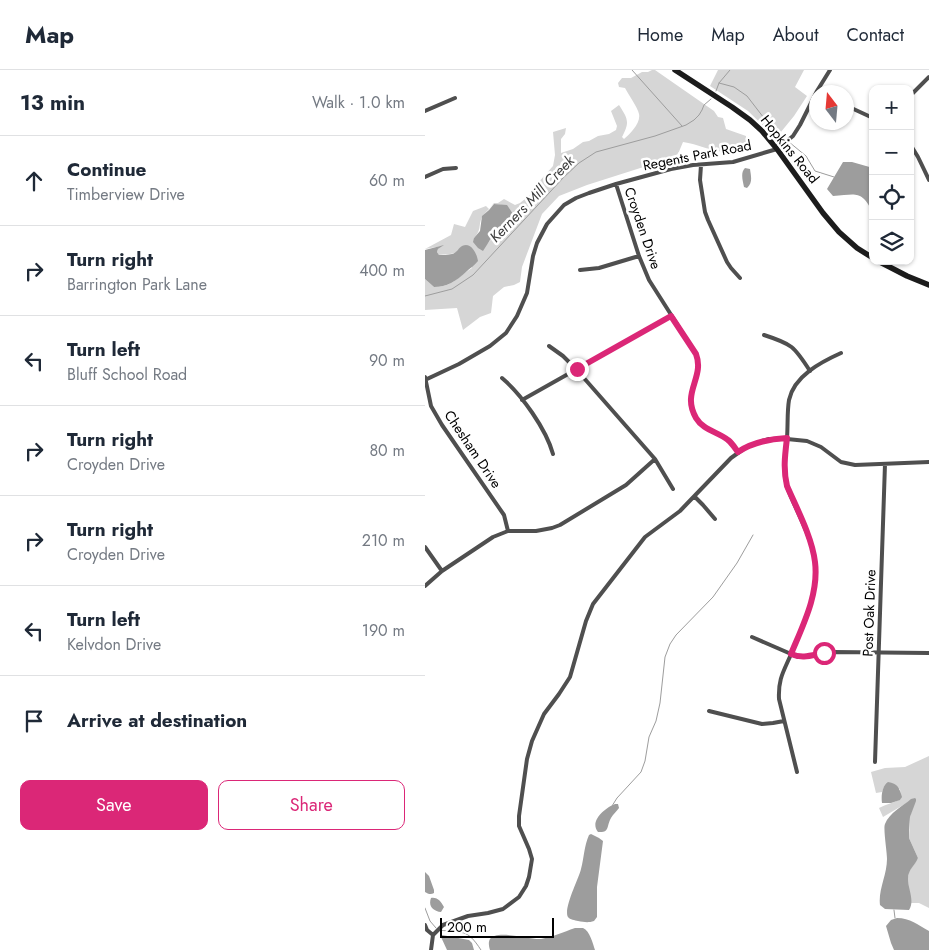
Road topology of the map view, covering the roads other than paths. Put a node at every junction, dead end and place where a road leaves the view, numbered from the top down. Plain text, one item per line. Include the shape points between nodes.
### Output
1 (675, 70) edge
2 (830, 70) edge
3 (929, 77) edge
4 (822, 85) edge
5 (914, 92) edge
6 (455, 98) dead end
7 (809, 108) edge
8 (854, 109) edge
9 (425, 111) edge
10 (869, 116) edge
11 (777, 149) junction
12 (914, 150) edge
13 (701, 165) junction
14 (456, 168) dead end
15 (425, 177) edge
16 (929, 180) edge
17 (616, 184) junction
18 (639, 256) junction
19 (869, 256) edge
20 (886, 265) edge
21 (580, 270) dead end
22 (740, 278) dead end
23 (929, 285) edge
24 (671, 316) junction
25 (764, 335) dead end
26 (549, 346) dead end
27 (841, 353) dead end
28 (577, 369) junction
29 (810, 370) junction
30 (502, 378) dead end
31 (425, 379) edge
32 (522, 400) junction
33 (787, 438) junction
34 (738, 452) junction
35 (553, 454) dead end
36 (655, 459) junction
37 (929, 462) edge
38 (885, 464) junction
39 (673, 489) dead end
40 (695, 497) junction
41 (715, 519) dead end
42 (508, 531) junction
43 (425, 547) edge
44 (442, 571) junction
45 (425, 586) edge
46 (752, 637) dead end
47 (879, 653) junction
48 (929, 653) edge
49 (791, 654) junction
50 (709, 711) dead end
51 (784, 721) junction
52 (875, 762) dead end
53 (797, 772) dead end
54 (425, 925) edge
55 (435, 933) junction
56 (431, 950) edge

1 - 11 main road, Hopkins Road via 750,120
2 - 4 street
3 - 5 street
6 - 9 street
7 - 11 street via 793,136
8 - 10 street
11 - 13 street, Regents Park Road via 733,162
11 - 19 main road, Hopkins Road via 839,232
12 - 16 street
13 - 17 street, Regents Park Road via 683,166
13 - 22 street via 707,220 727,262
14 - 15 street via 443,169
17 - 18 street, Croyden Drive
17 - 31 street, Regents Park Road via 570,201 547,224 535,249 527,293 506,333 459,364
18 - 21 street
18 - 24 street, Croyden Drive
20 - 23 main road
24 - 28 street
24 - 34 street, Croyden Drive via 697,358 698,369 690,399 695,416 703,427 727,440
25 - 29 street via 789,345
26 - 28 street
27 - 29 street
28 - 32 street
28 - 36 street
29 - 33 street via 792,390
30 - 32 street
31 - 42 street, Chesham Drive via 431,406 441,425 504,515
32 - 35 street via 541,426
33 - 34 street via 769,439
33 - 38 street via 815,444 847,464
33 - 49 street via 785,477 808,536 816,578 812,602
34 - 40 street
36 - 39 street
36 - 42 street via 626,485 559,525 544,530
37 - 38 street
38 - 47 street, Post Oak Drive
40 - 41 street
40 - 55 street via 645,537 593,604 570,677 537,728 527,759 519,816 519,826 532,859 526,886 519,897 503,909 467,916 440,927
42 - 44 street via 493,537
43 - 44 street
44 - 45 street
46 - 49 street
47 - 48 street
47 - 49 street via 834,652 807,658
47 - 52 street, Post Oak Drive
49 - 51 street via 779,683
50 - 51 street via 762,724
51 - 53 street
54 - 55 street via 427,930
55 - 56 street

